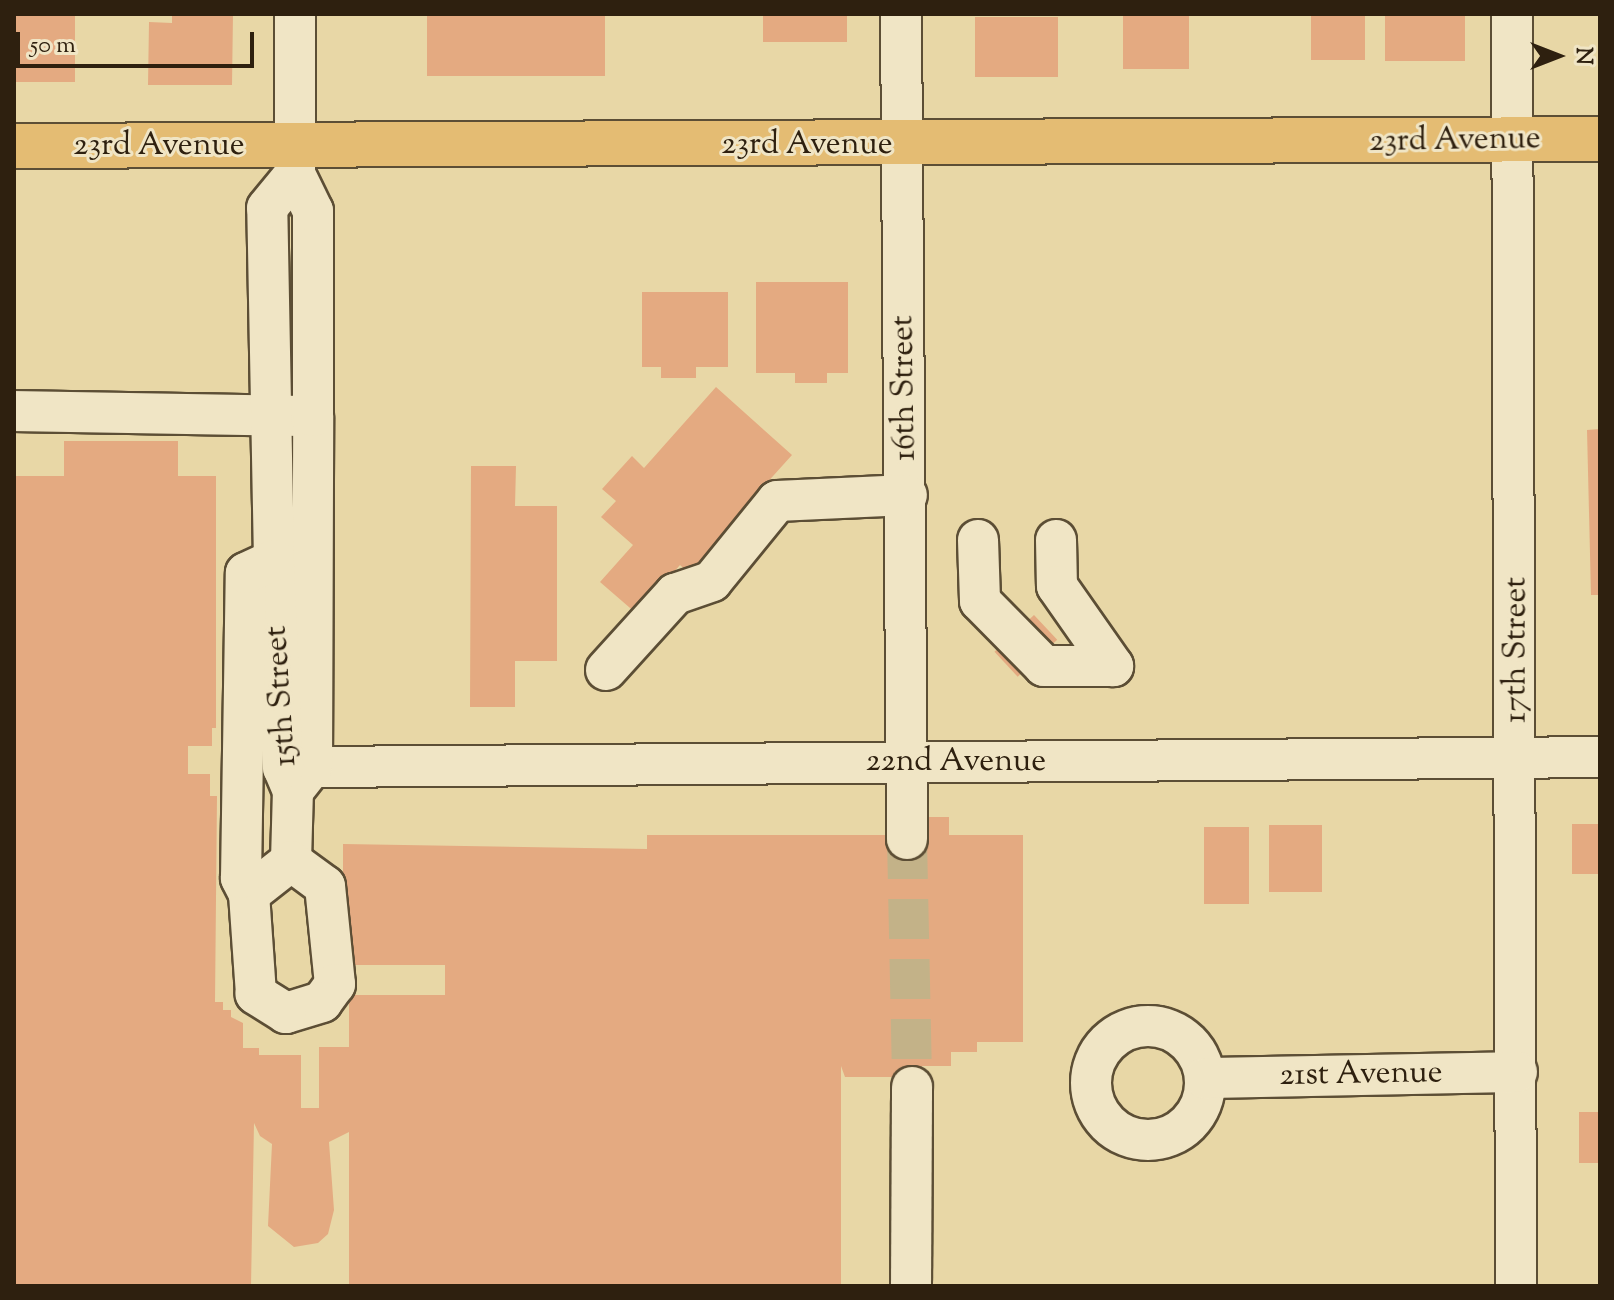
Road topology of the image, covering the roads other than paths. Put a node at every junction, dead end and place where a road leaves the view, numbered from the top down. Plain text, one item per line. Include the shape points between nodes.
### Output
1 (295, 14) edge
2 (901, 14) edge
3 (1512, 14) edge
4 (1600, 139) edge
5 (1513, 140) junction
6 (901, 145) junction
7 (14, 146) edge
8 (294, 160) junction
9 (14, 411) edge
10 (271, 415) junction
11 (313, 416) junction
12 (907, 495) junction
13 (978, 540) dead end
14 (1056, 540) dead end
15 (274, 560) junction
16 (606, 670) dead end
17 (1600, 757) edge
18 (1517, 758) junction
19 (909, 763) junction
20 (302, 779) junction
21 (907, 839) tunnel mouth
22 (291, 861) junction
23 (249, 894) junction
24 (1517, 1072) junction
25 (1205, 1078) dead end
26 (912, 1087) tunnel mouth
27 (911, 1286) edge
28 (1516, 1286) edge

1 - 8 street, 15th Street
2 - 6 street, 16th Street
3 - 5 street, 17th Street
4 - 5 main road, 23rd Avenue
5 - 6 main road, 23rd Avenue
5 - 18 street, 17th Street
6 - 8 main road, 23rd Avenue
6 - 12 street, 16th Street
7 - 8 main road, 23rd Avenue
8 - 10 street, 15th Street via 267,208
8 - 11 street, 15th Street via 313,211
9 - 10 street
10 - 11 street
10 - 15 street, 15th Street
11 - 20 street, 15th Street
12 - 16 street via 777,501 712,581 675,594
12 - 19 street, 16th Street
13 - 14 street via 980,601 1044,666 1113,666 1057,586
15 - 20 street, 15th Street via 283,768
15 - 23 street via 246,573 241,878
17 - 18 street, 22nd Avenue
18 - 19 street, 22nd Avenue
18 - 24 street, 17th Street
19 - 20 street, 22nd Avenue via 388,762
19 - 21 street, 16th Street
20 - 22 street
22 - 23 street
22 - 23 street via 325,886 335,984 322,1002 286,1013 256,994
24 - 25 street, 21st Avenue
24 - 28 street, 17th Street
26 - 27 street

